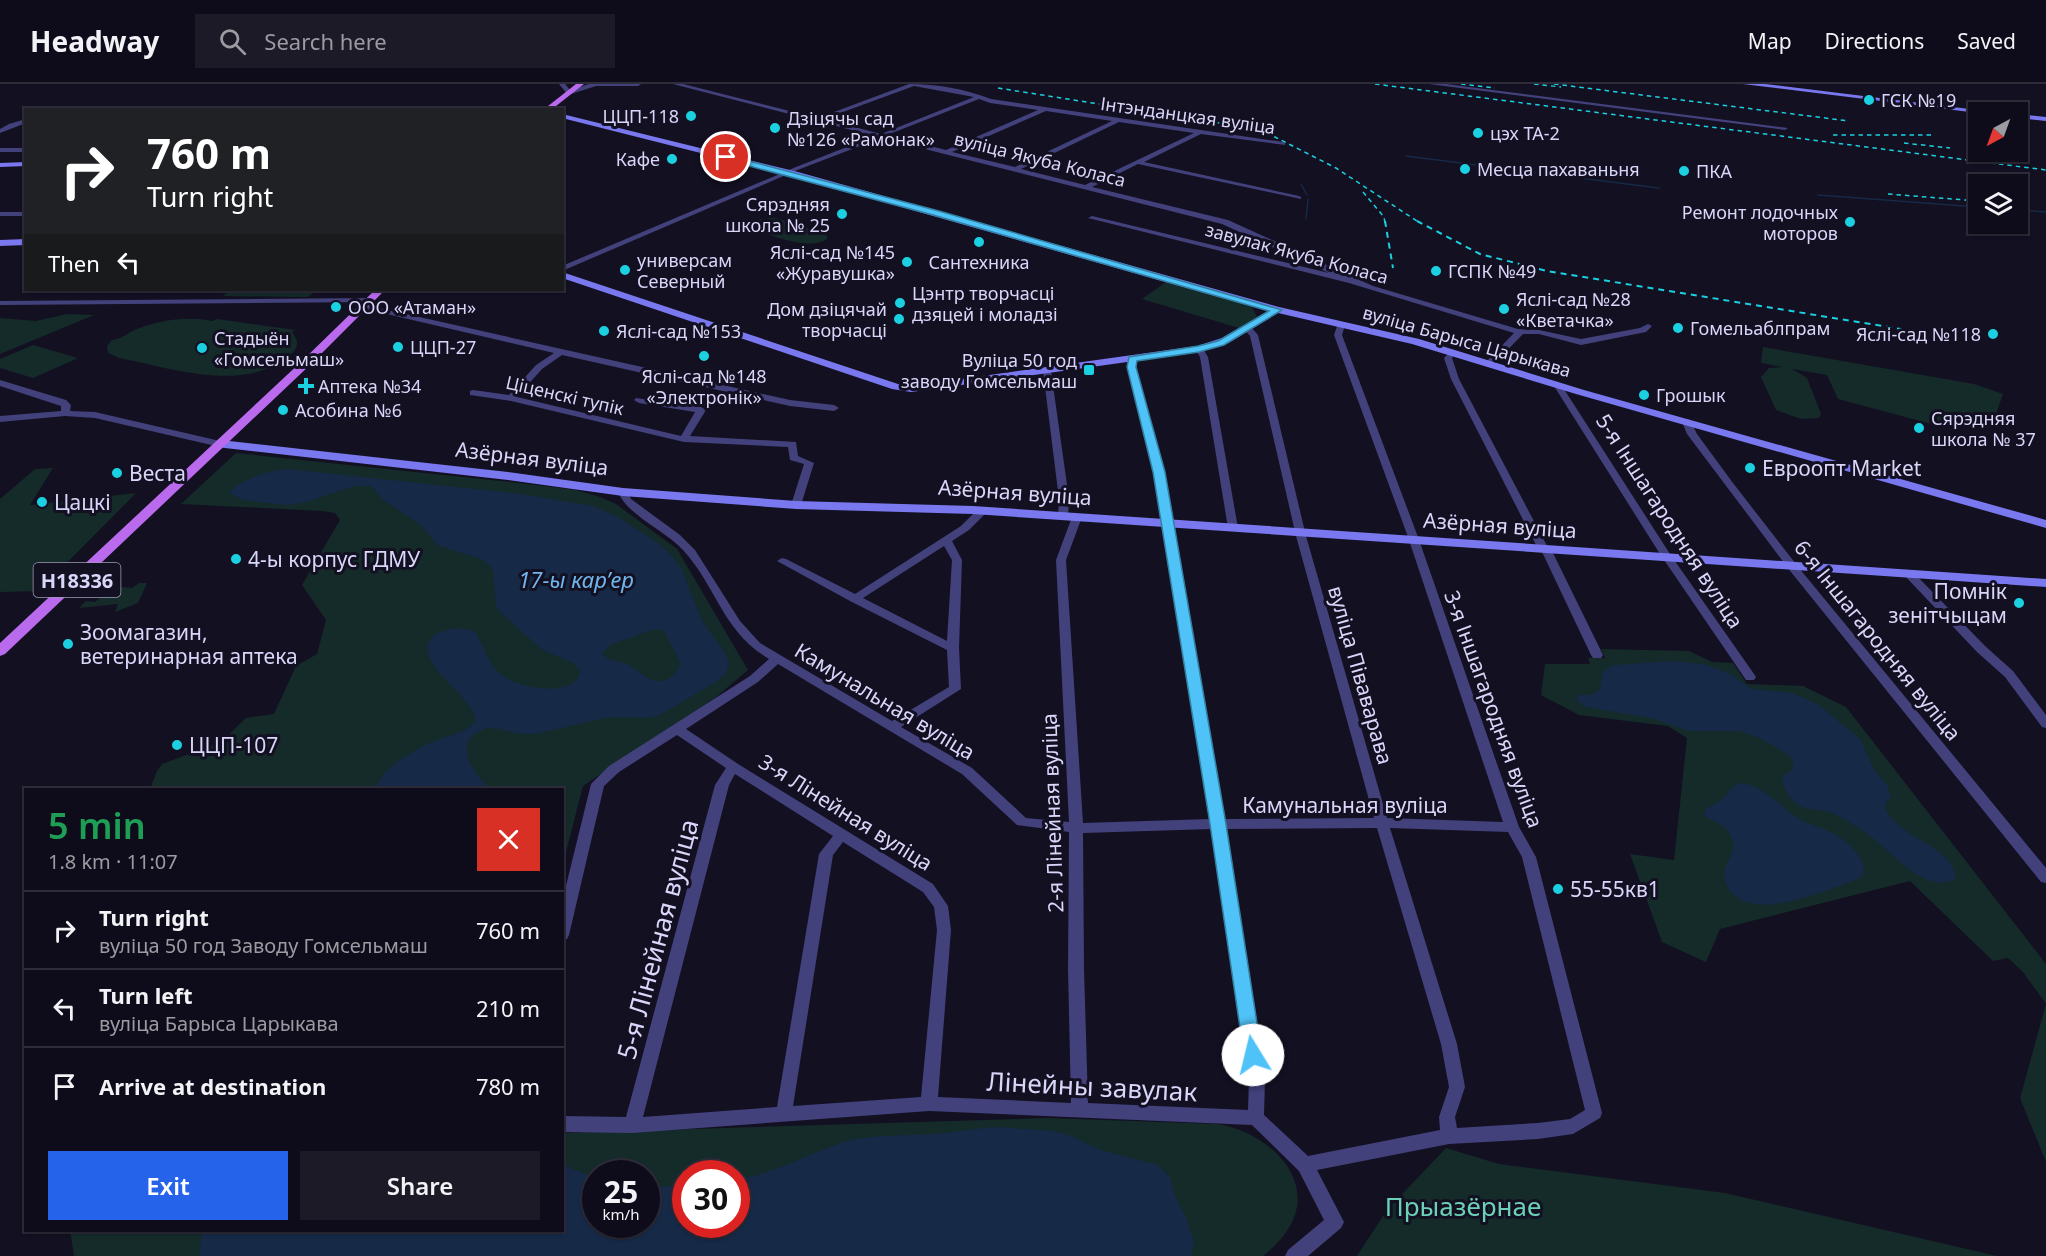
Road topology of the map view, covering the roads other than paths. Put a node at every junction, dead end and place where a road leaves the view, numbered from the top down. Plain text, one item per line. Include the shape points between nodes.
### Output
1 (562, 84) edge
2 (580, 84) edge
3 (604, 84) edge
4 (638, 84) edge
5 (676, 84) edge
6 (914, 84) edge
7 (1432, 84) edge
8 (1747, 84) edge
9 (568, 93) junction
10 (977, 98) junction
11 (548, 108) edge
12 (1045, 109) junction
13 (1968, 109) edge
14 (564, 116) edge
15 (2028, 117) edge
16 (820, 119) junction
17 (2046, 119) edge
18 (1118, 120) junction
19 (24, 122) edge
20 (1785, 128) dead end
21 (0, 131) edge
22 (1201, 132) junction
23 (881, 135) junction
24 (1283, 144) dead end
25 (0, 150) edge
26 (24, 150) edge
27 (948, 151) junction
28 (1136, 162) junction
29 (24, 164) edge
30 (0, 165) edge
31 (1018, 168) junction
32 (789, 172) junction
33 (1088, 186) junction
34 (1299, 198) dead end
35 (0, 214) edge
36 (24, 214) edge
37 (1092, 218) dead end
38 (24, 242) edge
39 (0, 243) edge
40 (564, 268) edge
41 (564, 276) edge
42 (1352, 281) junction
43 (379, 291) edge
44 (0, 303) edge
45 (367, 303) junction
46 (1277, 310) junction
47 (1341, 325) junction
48 (1648, 326) dead end
49 (1248, 329) junction
50 (1517, 331) junction
51 (1199, 349) junction
52 (561, 352) junction
53 (1452, 353) junction
54 (1132, 359) junction
55 (1489, 364) junction
56 (1047, 371) junction
57 (0, 383) edge
58 (1558, 386) junction
59 (474, 393) dead end
60 (511, 398) junction
61 (639, 400) dead end
62 (834, 408) dead end
63 (65, 413) junction
64 (0, 419) edge
65 (1687, 422) junction
66 (684, 439) junction
67 (219, 444) junction
68 (623, 492) junction
69 (796, 505) junction
70 (982, 511) junction
71 (1063, 516) junction
72 (1077, 517) junction
73 (1167, 523) junction
74 (2046, 524) edge
75 (1233, 528) junction
76 (1301, 532) junction
77 (946, 540) junction
78 (1414, 540) junction
79 (1544, 549) junction
80 (1668, 557) junction
81 (782, 561) dead end
82 (1792, 566) junction
83 (1909, 574) junction
84 (2046, 583) edge
85 (854, 599) junction
86 (22, 632) junction
87 (0, 634) edge
88 (953, 648) junction
89 (0, 651) edge
90 (1597, 655) dead end
91 (776, 659) junction
92 (1750, 677) dead end
93 (2046, 724) edge
94 (893, 726) junction
95 (677, 729) junction
96 (733, 767) junction
97 (1382, 823) junction
98 (1218, 824) junction
99 (1512, 827) junction
100 (1076, 828) junction
101 (842, 834) junction
102 (2046, 878) edge
103 (564, 927) edge
104 (929, 1104) junction
105 (1080, 1111) junction
106 (784, 1113) junction
107 (1256, 1118) junction
108 (564, 1124) edge
109 (632, 1125) junction
110 (1449, 1136) junction
111 (1305, 1165) junction
112 (1294, 1256) edge

1 - 9 street
2 - 9 main road
3 - 4 street
3 - 9 street
5 - 16 street, вуліца Якуба Коласа
6 - 10 street, Інтэнданцкая вуліца via 976,94
6 - 16 street
7 - 20 street
8 - 13 street
9 - 11 main road
10 - 12 street, Інтэнданцкая вуліца
10 - 23 street
12 - 18 street, Інтэнданцкая вуліца
12 - 27 street
14 - 32 street, вуліца Барыса Царыкава
15 - 17 street
16 - 23 street, вуліца Якуба Коласа
18 - 22 street, Інтэнданцкая вуліца
18 - 31 street
19 - 21 street
22 - 24 street, Інтэнданцкая вуліца
22 - 28 street
23 - 27 street, вуліца Якуба Коласа
23 - 32 street
25 - 26 street
27 - 31 street, вуліца Якуба Коласа
28 - 33 street
28 - 34 street
29 - 30 street
31 - 33 street, вуліца Якуба Коласа
32 - 40 street
32 - 46 street, вуліца Барыса Царыкава
33 - 42 street, вуліца Якуба Коласа via 1225,222
35 - 36 street
37 - 42 street, завулак Якуба Коласа
38 - 39 street
41 - 56 street via 896,387 916,389
42 - 50 street, завулак Якуба Коласа
43 - 45 main road, Н18336
44 - 45 street
45 - 52 street
45 - 67 main road, Н18336
46 - 47 street, вуліца Барыса Царыкава
46 - 49 street
47 - 53 street, вуліца Барыса Царыкава
47 - 78 street, 3-я Іншагародняя вуліца via 1338,335
48 - 50 street, завулак Якуба Коласа via 1581,342
49 - 51 street
49 - 76 street, вуліца Піваварава via 1254,335
50 - 55 street via 1519,334
51 - 54 street
51 - 75 street via 1204,357
52 - 60 street via 538,367
52 - 62 street via 790,403
53 - 55 street, вуліца Барыса Царыкава
53 - 79 street via 1448,358 1455,379
54 - 56 street
54 - 73 street
55 - 58 street, вуліца Барыса Царыкава
56 - 71 street
57 - 63 street via 63,402
58 - 65 street, вуліца Барыса Царыкава
58 - 80 street, 5-я Іншагародняя вуліца
59 - 60 street, Ціценскі тупік
60 - 66 street, Ціценскі тупік
61 - 66 street via 701,410
63 - 64 street, Азёрная вуліца
63 - 67 street, Азёрная вуліца via 94,415
65 - 74 street, вуліца Барыса Царыкава
65 - 82 street, 6-я Іншагародняя вуліца via 1722,477
66 - 69 street, Ціценскі тупік via 793,444 792,458 809,463
67 - 68 street, Азёрная вуліца
67 - 86 main road, Н18336
68 - 69 street, Азёрная вуліца
68 - 91 street, Камунальная вуліца via 626,500 690,551 738,630
69 - 70 street, Азёрная вуліца
70 - 71 street, Азёрная вуліца
70 - 77 street
71 - 72 street, Азёрная вуліца
72 - 73 street, Азёрная вуліца
72 - 100 street, 2-я Лінейная вуліца via 1061,560
73 - 75 street, Азёрная вуліца
73 - 98 street
75 - 76 street, Азёрная вуліца
76 - 78 street, Азёрная вуліца
76 - 97 street, вуліца Піваварава
77 - 85 street
77 - 88 street via 957,560
78 - 79 street, Азёрная вуліца
78 - 99 street, 3-я Іншагародняя вуліца
79 - 80 street, Азёрная вуліца
79 - 90 street
80 - 82 street, Азёрная вуліца
80 - 92 street, 5-я Іншагародняя вуліца
81 - 85 street
82 - 83 street, Азёрная вуліца
82 - 102 street, 6-я Іншагародняя вуліца
83 - 84 street, Азёрная вуліца
83 - 93 street via 2009,674
85 - 88 street
86 - 87 main road
86 - 89 main road, Н18336
88 - 94 street via 955,689
91 - 94 street, Камунальная вуліца
91 - 95 street via 754,679
94 - 100 street, Камунальная вуліца via 967,771 1022,822
95 - 96 street, 3-я Лінейная вуліца
95 - 103 street via 614,769 598,784
96 - 101 street, 3-я Лінейная вуліца
96 - 109 street, 5-я Лінейная вуліца via 722,785
97 - 98 street, Камунальная вуліца
97 - 99 street, Камунальная вуліца
97 - 110 street, вуліца Піваварава via 1449,1044 1457,1087 1447,1117
98 - 100 street, Камунальная вуліца
98 - 107 street via 1257,1079
99 - 110 street, 3-я Іншагародняя вуліца via 1529,857 1594,1113 1573,1126
100 - 105 street, 2-я Лінейная вуліца
101 - 104 street, 3-я Лінейная вуліца via 928,888 941,906 944,930
101 - 106 street via 826,854
104 - 105 street, Лінейны завулак
104 - 106 street, Лінейны завулак
105 - 107 street, Лінейны завулак
106 - 109 street, Лінейны завулак
107 - 111 street
108 - 109 street, Лінейны завулак
110 - 111 street
111 - 112 street via 1335,1222

